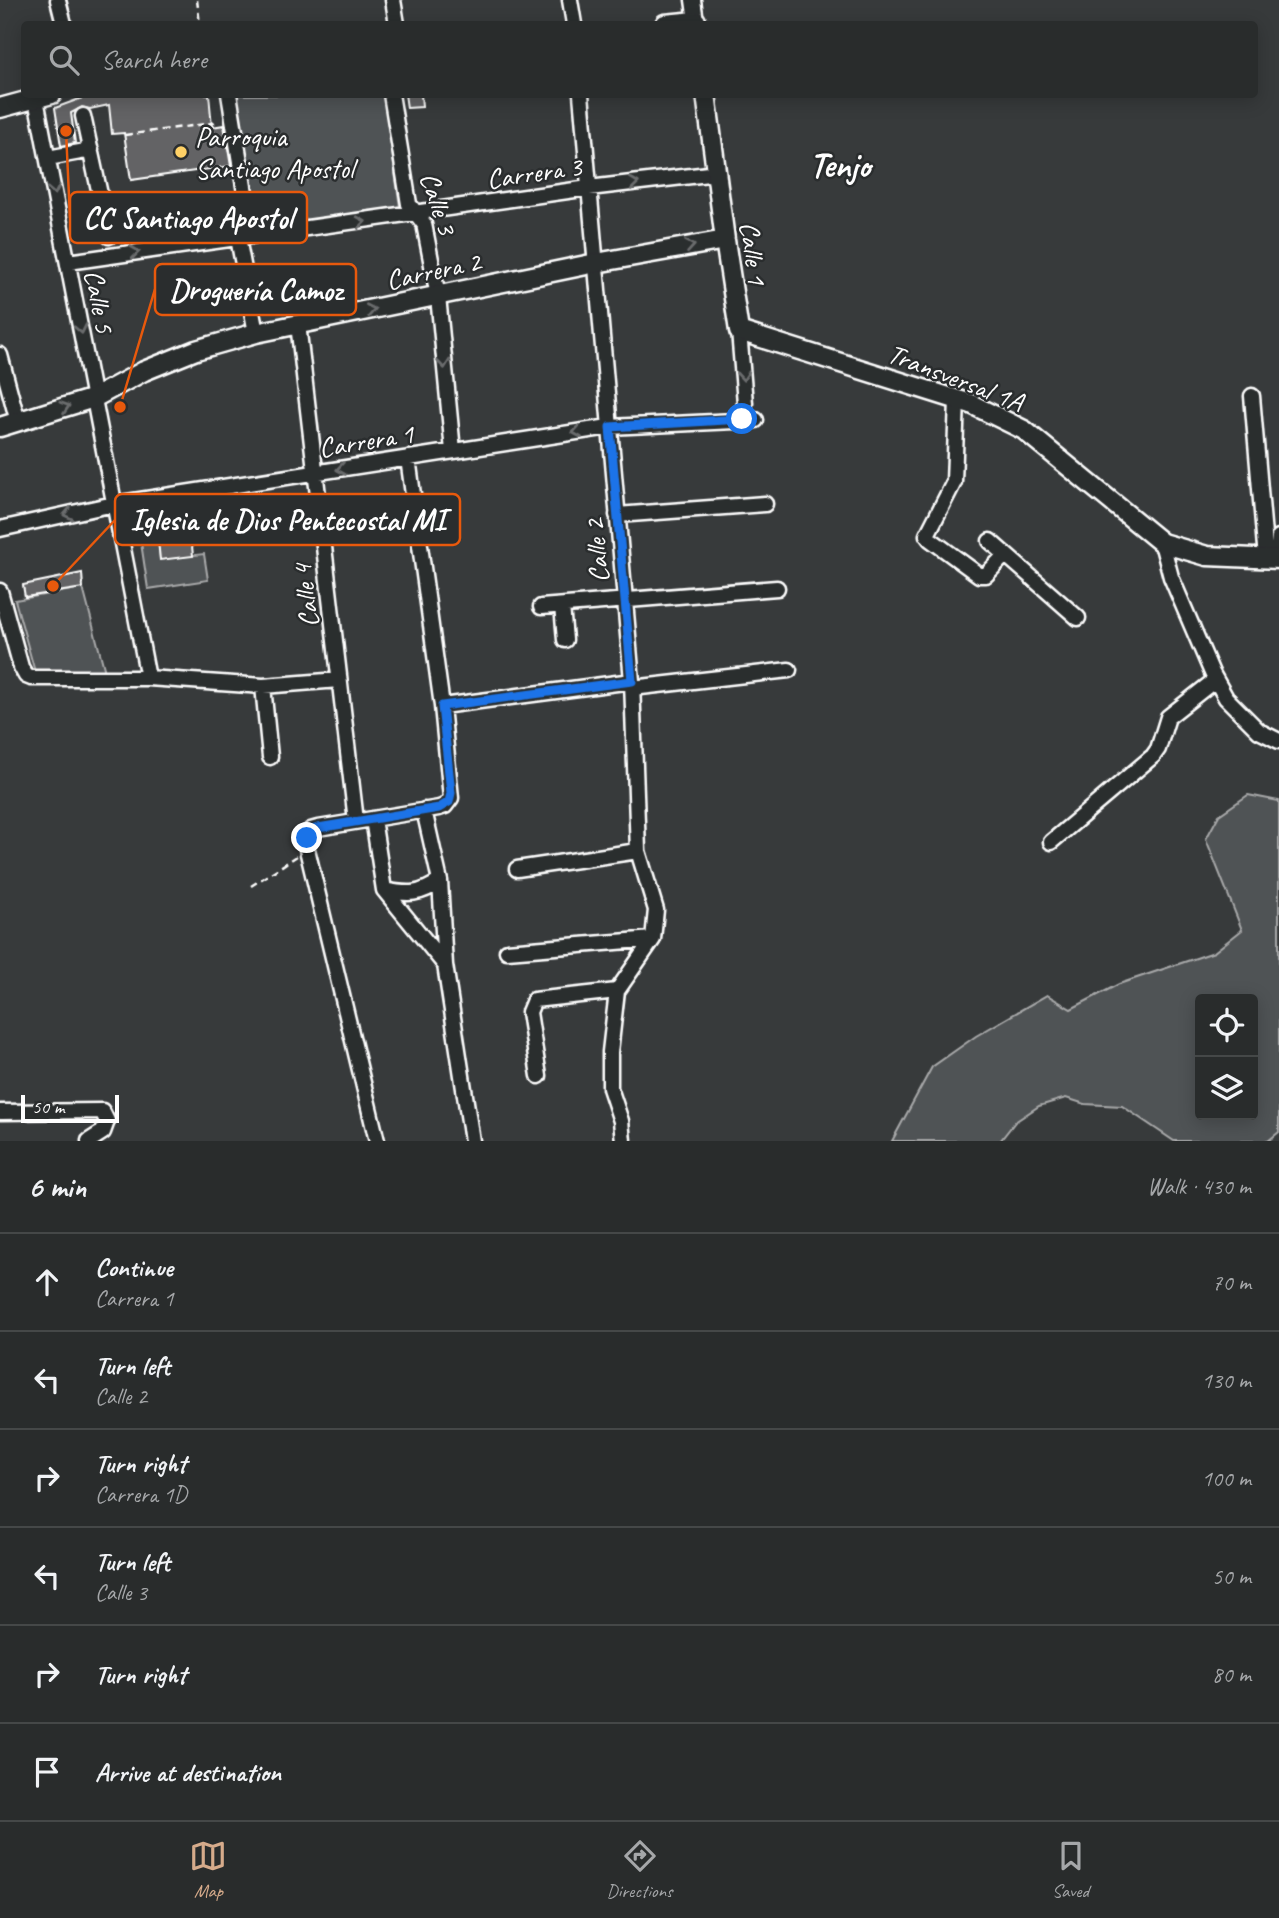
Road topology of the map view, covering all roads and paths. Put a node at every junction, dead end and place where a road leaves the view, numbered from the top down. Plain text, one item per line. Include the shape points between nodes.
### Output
1 (58, 0) edge
2 (197, 0) edge
3 (393, 0) edge
4 (570, 0) edge
5 (693, 0) edge
6 (63, 21) edge
7 (200, 21) edge
8 (396, 21) edge
9 (574, 21) edge
10 (696, 21) edge
11 (40, 98) edge
12 (44, 98) edge
13 (230, 98) edge
14 (392, 98) edge
15 (581, 98) edge
16 (707, 98) edge
17 (0, 108) edge
18 (83, 116) dead end
19 (234, 121) junction
20 (125, 135) dead end
21 (91, 150) junction
22 (48, 158) junction
23 (717, 173) junction
24 (589, 188) junction
25 (416, 214) junction
26 (109, 236) dead end
27 (245, 237) junction
28 (725, 240) junction
29 (68, 262) junction
30 (596, 262) junction
31 (438, 296) junction
32 (298, 324) junction
33 (739, 331) junction
34 (256, 333) junction
35 (0, 355) edge
36 (1252, 396) dead end
37 (94, 398) junction
38 (957, 400) junction
39 (749, 420) joint
40 (18, 422) junction
41 (0, 427) edge
42 (610, 427) junction
43 (453, 451) junction
44 (408, 458) junction
45 (316, 472) junction
46 (114, 504) junction
47 (765, 504) dead end
48 (617, 515) junction
49 (0, 529) edge
50 (1279, 537) edge
51 (990, 541) dead end
52 (1162, 543) junction
53 (1005, 555) junction
54 (1274, 559) edge
55 (777, 588) dead end
56 (0, 591) edge
57 (625, 602) junction
58 (562, 606) junction
59 (541, 607) dead end
60 (1078, 618) dead end
61 (565, 640) dead end
62 (789, 670) dead end
63 (148, 678) junction
64 (339, 680) junction
65 (1215, 680) junction
66 (632, 685) junction
67 (263, 686) junction
68 (442, 706) junction
69 (1279, 741) edge
70 (270, 757) dead end
71 (424, 810) junction
72 (373, 819) junction
73 (356, 821) junction
74 (1051, 842) dead end
75 (306, 850) junction
76 (638, 851) junction
77 (517, 869) dead end
78 (440, 881) junction
79 (251, 886) dead end
80 (384, 890) junction
81 (653, 939) junction
82 (507, 951) dead end
83 (445, 965) junction
84 (617, 990) junction
85 (539, 1076) dead end
86 (0, 1112) edge
87 (89, 1141) edge
88 (377, 1141) edge
89 (472, 1141) edge
90 (624, 1141) edge

1 - 6 street
2 - 7 path
3 - 8 street
4 - 9 street
5 - 10 street
11 - 17 main road
12 - 22 street, Calle 5
13 - 19 street
14 - 25 street, Calle 3 via 409,204
15 - 24 street, Calle 2
16 - 23 main road, Calle 1
18 - 21 street
19 - 20 path
19 - 27 street
21 - 22 street
21 - 26 street
22 -> 29 street, Calle 5
24 -> 23 street, Carrera 3
23 - 28 main road, Calle 1
24 - 25 street, Carrera 3
24 - 30 street, Calle 2
27 -> 25 street, Carrera 3
25 - 31 street, Calle 3 via 424,224
29 -> 27 street, Carrera 3
27 - 34 street
30 -> 28 main road, Carrera 2
28 - 33 main road, Calle 1
29 -> 37 street, Calle 5
30 - 31 main road, Carrera 2
30 - 42 street, Calle 2
32 -> 31 main road, Carrera 2
31 -> 43 street, Calle 3
32 - 34 main road, Carrera 2
32 - 45 street, Calle 4
33 - 38 main road, Transversal 1A
33 -> 39 street, Calle 1
34 - 37 main road, Carrera 2 via 196,350
35 - 40 street
36 - 54 street
40 -> 37 main road, Carrera 2
37 - 46 street, Calle 5
38 - 52 main road, Transversal 1A via 1024,429
38 - 53 street via 954,482 928,535 979,575 986,575
39 - 42 street, Carrera 1
40 - 41 main road, Carrera 2
42 -> 43 street, Carrera 1
42 - 48 street, Calle 2
43 - 44 street, Carrera 1
44 -> 45 street, Carrera 1
44 - 68 street
45 - 46 street, Carrera 1
45 - 64 street, Calle 4
46 -> 49 street, Carrera 1
46 - 63 street, Calle 5
47 - 48 street
48 - 57 street, Calle 2
50 - 54 street
51 - 53 street
52 - 54 main road via 1207,556
52 - 65 street via 1171,577
53 - 60 street
55 - 57 street
56 - 63 street via 26,676
57 - 58 street
57 - 66 street, Calle 2
58 - 59 street
58 - 61 street
62 - 66 street
63 - 67 street
64 - 67 street
64 - 73 street, Calle 4
65 - 69 street via 1226,698 1259,730
65 - 74 street via 1168,717 1153,756
66 - 68 street
66 - 76 street, Calle 2
67 - 70 street
68 - 71 street via 451,793 449,802
71 - 72 street
71 - 78 street
72 - 73 street
72 - 80 street
73 - 75 street via 312,830
75 - 79 path
75 - 88 street
76 - 77 street
76 - 81 street, Calle 2 via 656,910
78 - 80 street via 425,892
78 - 83 street
80 - 83 street
81 - 82 street
81 - 84 street
83 - 89 street
84 - 85 street via 534,1000 528,1012
84 - 90 street via 610,1088
86 - 87 street via 103,1111 107,1121 103,1132

